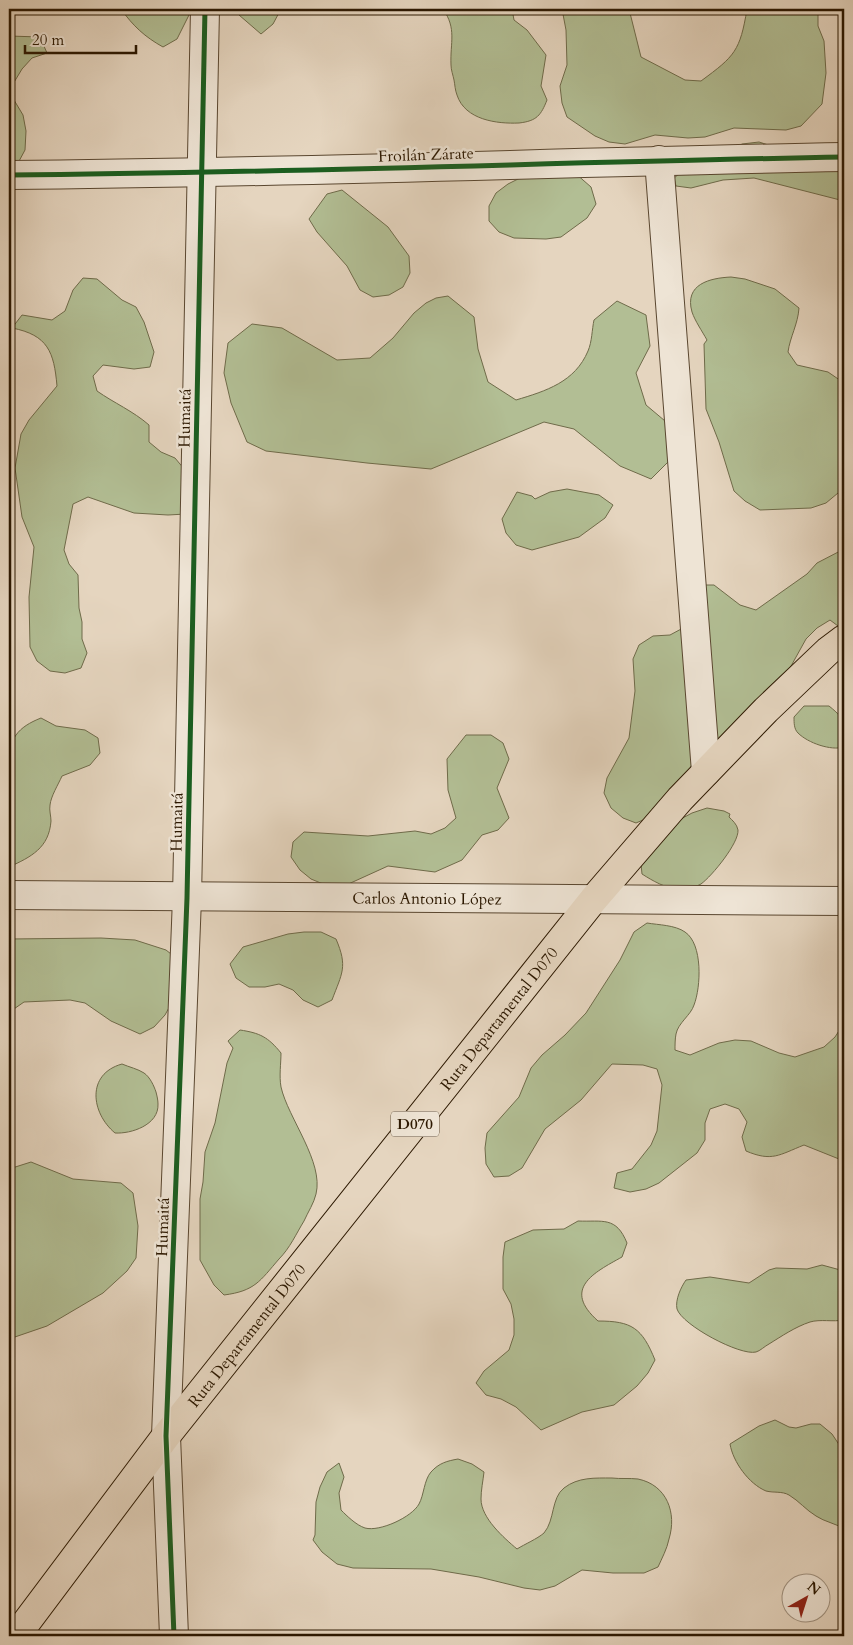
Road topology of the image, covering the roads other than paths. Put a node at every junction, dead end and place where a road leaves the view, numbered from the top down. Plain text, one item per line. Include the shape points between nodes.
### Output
1 (205, 9) edge
2 (844, 157) edge
3 (659, 160) junction
4 (201, 173) junction
5 (9, 175) edge
6 (844, 639) edge
7 (706, 772) junction
8 (9, 895) edge
9 (187, 898) junction
10 (592, 900) junction
11 (844, 901) edge
12 (166, 1436) junction
13 (16, 1636) edge
14 (174, 1636) edge

1 - 4 street, Humaitá
2 - 3 street, Froilán Zárate
3 - 4 street, Froilán Zárate
3 - 7 street
4 - 5 street, Froilán Zárate
4 - 9 street, Humaitá
6 - 7 main road, Ruta Departamental D070 / D070 via 766,710
7 - 10 main road, Ruta Departamental D070 / D070
8 - 9 street, Carlos Antonio López
9 - 10 street, Carlos Antonio López
9 - 12 street, Humaitá
10 - 11 street, Carlos Antonio López
10 - 12 main road, Ruta Departamental D070 / D070
12 - 13 main road, Ruta Departamental D070 / D070
12 - 14 street, Humaitá

